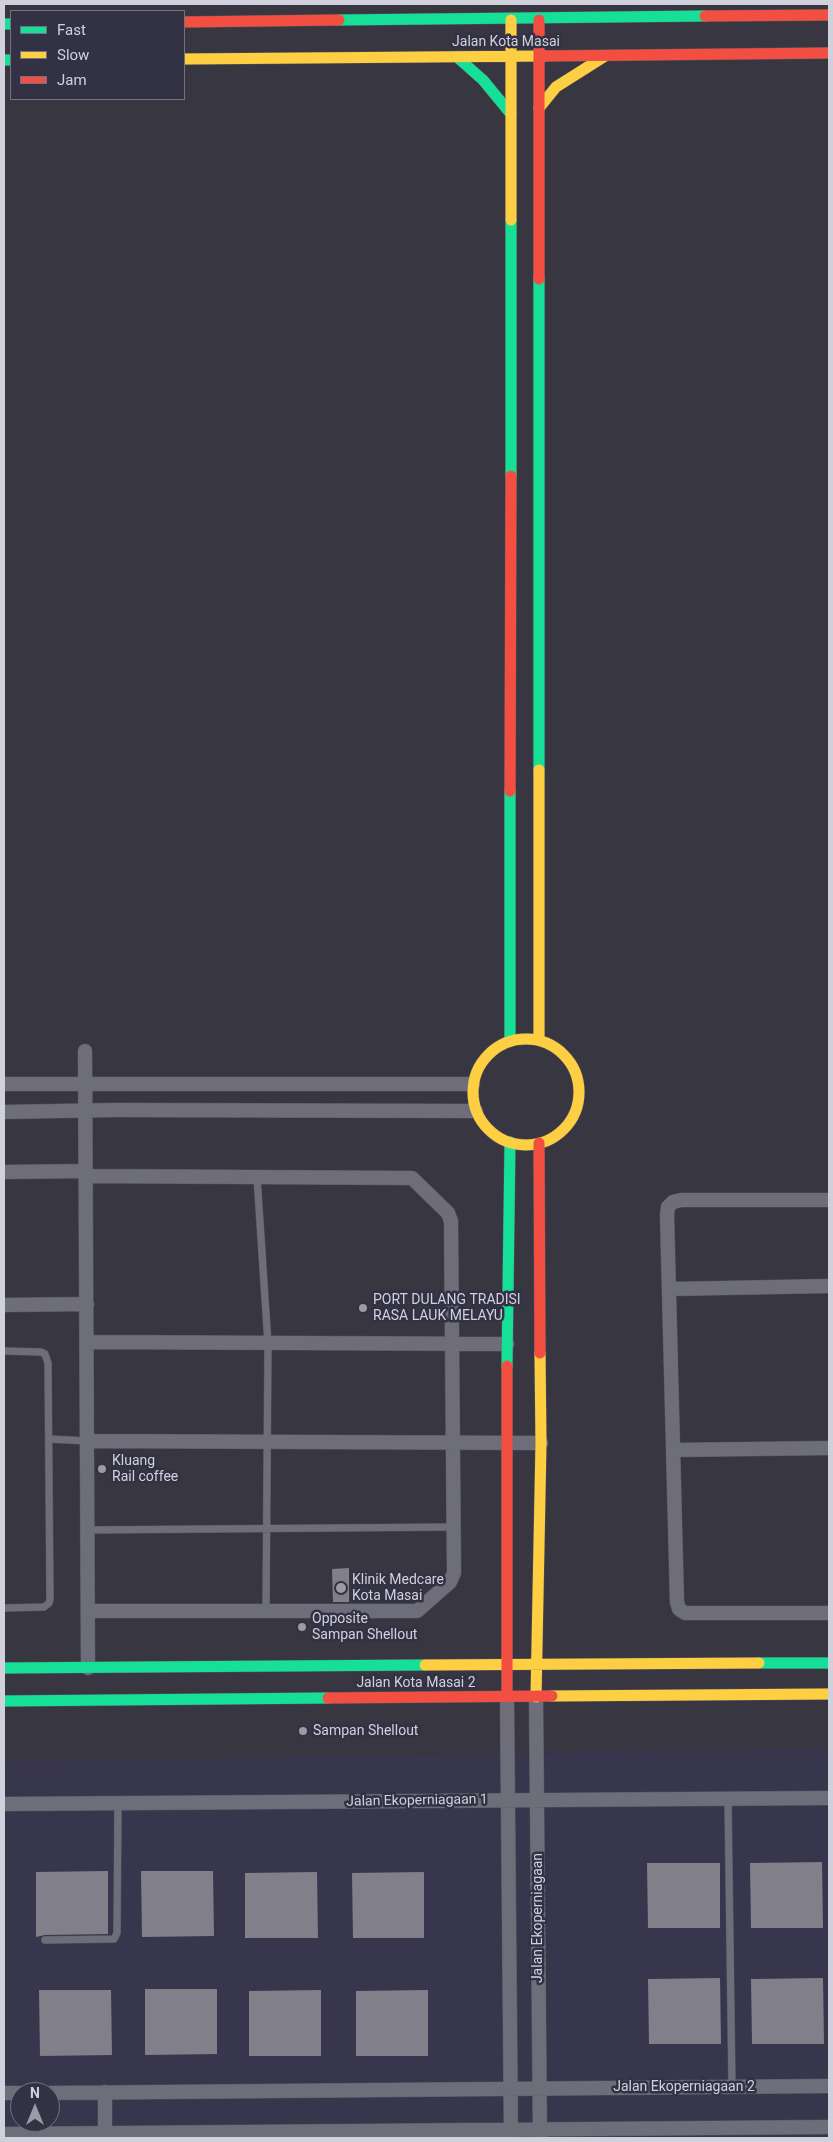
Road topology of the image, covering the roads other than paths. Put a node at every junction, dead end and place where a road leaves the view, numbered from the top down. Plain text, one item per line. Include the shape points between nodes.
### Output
1 (730, 10) edge
2 (829, 15) edge
3 (511, 20) junction
4 (539, 20) junction
5 (185, 22) edge
6 (829, 53) edge
7 (539, 56) junction
8 (606, 56) junction
9 (457, 57) junction
10 (511, 57) junction
11 (185, 59) edge
12 (539, 108) junction
13 (511, 114) junction
14 (539, 1040) junction
15 (510, 1041) junction
16 (85, 1051) dead end
17 (4, 1084) edge
18 (85, 1084) junction
19 (473, 1084) junction
20 (85, 1111) junction
21 (476, 1111) junction
22 (4, 1112) edge
23 (510, 1142) junction
24 (539, 1143) junction
25 (4, 1172) edge
26 (86, 1174) junction
27 (257, 1177) junction
28 (829, 1200) edge
29 (829, 1286) edge
30 (669, 1289) junction
31 (4, 1304) edge
32 (87, 1304) junction
33 (88, 1342) junction
34 (268, 1344) junction
35 (451, 1344) junction
36 (507, 1344) junction
37 (4, 1351) edge
38 (49, 1439) junction
39 (88, 1441) junction
40 (268, 1441) junction
41 (452, 1442) junction
42 (506, 1443) junction
43 (541, 1443) junction
44 (829, 1448) edge
45 (673, 1450) junction
46 (453, 1527) junction
47 (266, 1528) junction
48 (89, 1530) junction
49 (4, 1608) edge
50 (266, 1610) junction
51 (89, 1611) junction
52 (829, 1613) edge
53 (829, 1663) edge
54 (507, 1666) junction
55 (536, 1666) junction
56 (4, 1668) edge
57 (88, 1668) junction
58 (829, 1694) edge
59 (507, 1697) junction
60 (536, 1697) junction
61 (4, 1700) edge
62 (829, 1798) edge
63 (508, 1800) junction
64 (537, 1800) junction
65 (728, 1800) junction
66 (118, 1803) junction
67 (4, 1804) edge
68 (45, 1940) dead end
69 (732, 2086) junction
70 (829, 2086) edge
71 (510, 2088) junction
72 (539, 2088) junction
73 (105, 2092) junction
74 (60, 2093) edge
75 (829, 2127) edge
76 (105, 2133) junction
77 (4, 2134) edge
78 (511, 2134) edge
79 (540, 2134) edge

1 - 2 street, Jalan Kota Masai
1 - 4 street, Jalan Kota Masai
3 - 4 street, Jalan Kota Masai
3 - 5 street, Jalan Kota Masai via 451,16
3 - 10 street
4 - 7 street
6 - 8 street, Jalan Kota Masai
7 - 8 street, Jalan Kota Masai
7 - 10 street, Jalan Kota Masai
7 - 12 street
8 - 12 street via 561,83
9 - 10 street, Jalan Kota Masai
9 - 11 street, Jalan Kota Masai
9 - 13 street via 483,80
10 - 13 street
12 - 14 street
13 - 15 street
14 - 15 street
14 - 24 street via 555,1047 568,1059 576,1075 579,1092 576,1109 568,1124 555,1136
15 - 19 street via 493,1050 480,1065
16 - 18 street
17 - 18 street
18 - 19 street
18 - 20 street
19 - 21 street
20 - 21 street
20 - 22 street
20 - 26 street
21 - 23 street via 496,1135
23 - 24 street
23 - 36 street
24 - 43 street
25 - 26 street
26 - 27 street
26 - 32 street
27 - 34 lane
27 - 35 street via 415,1179 451,1218
28 - 30 street via 673,1202 666,1215
29 - 30 street
30 - 45 street
31 - 32 street
32 - 33 street
33 - 34 street
33 - 39 street
34 - 35 street
34 - 40 lane
35 - 36 street
35 - 41 street
36 - 42 street
37 - 38 lane via 45,1354
38 - 39 lane
38 - 49 lane via 49,1603 39,1608
39 - 40 street
39 - 48 street
40 - 41 street
40 - 47 lane
41 - 42 street
41 - 46 street
42 - 43 street
42 - 54 street
43 - 55 street
44 - 45 street
45 - 52 street via 679,1609 685,1613
46 - 47 lane
46 - 50 street via 454,1576 420,1610
47 - 48 lane
47 - 50 lane
48 - 51 street
50 - 51 street
51 - 57 street
53 - 55 street, Jalan Kota Masai 2
54 - 55 street, Jalan Kota Masai 2
54 - 57 street, Jalan Kota Masai 2
54 - 59 street
55 - 60 street
56 - 57 street, Jalan Kota Masai 2
58 - 60 street, Jalan Kota Masai 2
59 - 60 street, Jalan Kota Masai 2
59 - 61 street, Jalan Kota Masai 2
59 - 63 street, Jalan Ekoperniagaan
60 - 64 street, Jalan Ekoperniagaan
62 - 65 street, Jalan Ekoperniagaan 1
63 - 64 street, Jalan Ekoperniagaan 1
63 - 66 street, Jalan Ekoperniagaan 1
63 - 71 street, Jalan Ekoperniagaan
64 - 65 street, Jalan Ekoperniagaan 1
64 - 72 street, Jalan Ekoperniagaan
65 - 69 lane
66 - 67 street, Jalan Ekoperniagaan 1
66 - 68 lane via 117,1933 114,1939
69 - 70 street, Jalan Ekoperniagaan 2
69 - 72 street, Jalan Ekoperniagaan 2
71 - 72 street, Jalan Ekoperniagaan 2
71 - 73 street, Jalan Ekoperniagaan 2
71 - 78 street, Jalan Ekoperniagaan
72 - 79 street, Jalan Ekoperniagaan
73 - 74 street, Jalan Ekoperniagaan 2
73 - 76 street
75 - 79 street
76 - 77 street
76 - 78 street
78 - 79 street

